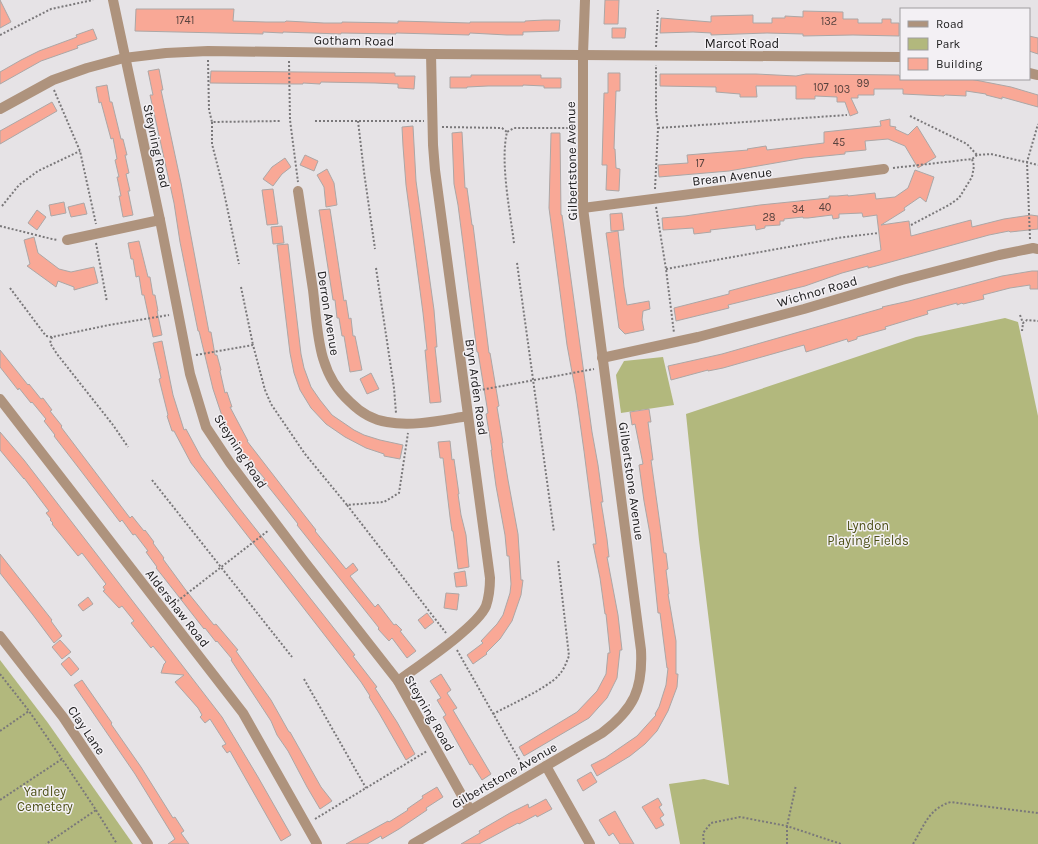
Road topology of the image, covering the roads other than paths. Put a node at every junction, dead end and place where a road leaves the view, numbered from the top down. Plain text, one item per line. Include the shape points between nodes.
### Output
1 (113, 0) edge
2 (585, 0) edge
3 (432, 54) junction
4 (583, 54) junction
5 (900, 57) edge
6 (124, 58) junction
7 (0, 109) edge
8 (884, 169) road end
9 (298, 191) road end
10 (583, 208) junction
11 (160, 220) junction
12 (67, 240) road end
13 (1034, 249) edge
14 (603, 363) junction
15 (0, 399) edge
16 (468, 416) junction
17 (0, 636) edge
18 (398, 681) junction
19 (546, 766) junction
20 (470, 810) junction
21 (424, 841) edge
22 (148, 844) edge
23 (317, 844) edge
24 (413, 844) edge
25 (590, 844) edge

1 - 6 street, Steyning Road
2 - 4 street, Gilbertstone Avenue
3 - 4 street, Gotham Road
3 - 6 street, Gotham Road via 208,51
3 - 16 street, Bryn Arden Road via 435,170
4 - 5 street, Marcot Road
4 - 10 street, Gilbertstone Avenue
6 - 7 street via 50,82
6 - 11 street, Steyning Road
8 - 10 street, Brean Avenue
9 - 16 street, Derron Avenue via 316,327 327,373 339,392 356,409 386,422 409,424
10 - 14 street, Gilbertstone Avenue
11 - 12 street
11 - 18 street, Steyning Road via 186,357 206,427 230,463
13 - 14 street, Wichnor Road via 902,280
14 - 19 street, Gilbertstone Avenue via 642,650 642,669 639,687 629,708 617,722
15 - 23 street, Aldershaw Road via 243,713
16 - 18 street, Bryn Arden Road via 490,578 486,606 480,616 452,641
17 - 22 street, Clay Lane via 63,717
18 - 20 street, Steyning Road
19 - 20 street, Gilbertstone Avenue
19 - 25 street
20 - 21 street, Gilbertstone Avenue
21 - 24 street, Gilbertstone Avenue

